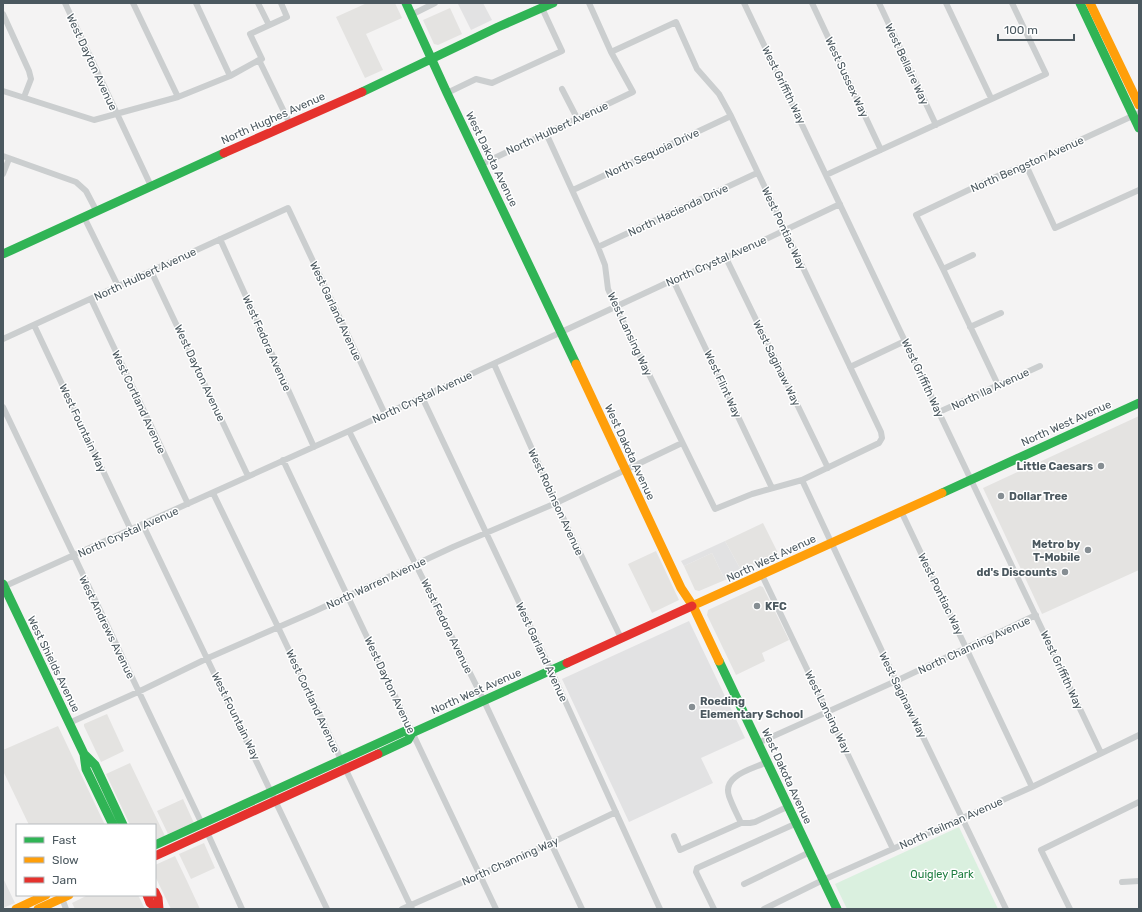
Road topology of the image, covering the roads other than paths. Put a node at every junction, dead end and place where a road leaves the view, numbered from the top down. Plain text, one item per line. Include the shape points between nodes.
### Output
1 (65, 3) edge
2 (133, 3) edge
3 (196, 3) edge
4 (258, 3) edge
5 (281, 3) edge
6 (406, 3) edge
7 (435, 3) edge
8 (553, 3) edge
9 (589, 3) edge
10 (744, 3) edge
11 (812, 3) edge
12 (879, 3) edge
13 (946, 3) edge
14 (1012, 3) edge
15 (1080, 3) edge
16 (1090, 3) edge
17 (542, 8) junction
18 (3, 14) edge
19 (411, 15) junction
20 (269, 25) junction
21 (611, 52) junction
22 (431, 58) junction
23 (260, 60) junction
24 (230, 76) junction
25 (562, 89) dead end
26 (3, 90) edge
27 (447, 94) junction
28 (24, 97) junction
29 (178, 97) junction
30 (992, 98) junction
31 (1139, 105) edge
32 (117, 114) junction
33 (1136, 114) edge
34 (731, 116) junction
35 (577, 118) junction
36 (290, 124) junction
37 (936, 125) junction
38 (1139, 128) edge
39 (546, 134) junction
40 (881, 150) junction
41 (6, 158) edge
42 (482, 164) junction
43 (1026, 166) junction
44 (758, 173) junction
45 (3, 174) edge
46 (826, 175) junction
47 (151, 186) junction
48 (573, 190) junction
49 (1139, 190) edge
50 (840, 204) junction
51 (288, 208) joint
52 (97, 212) junction
53 (84, 218) junction
54 (784, 230) junction
55 (220, 239) junction
56 (598, 247) junction
57 (3, 254) edge
58 (973, 255) dead end
59 (726, 258) junction
60 (943, 269) junction
61 (151, 271) junction
62 (673, 280) junction
63 (118, 286) junction
64 (91, 299) junction
65 (616, 307) junction
66 (1001, 313) dead end
67 (34, 325) junction
68 (970, 327) junction
69 (562, 333) junction
70 (3, 340) edge
71 (905, 341) junction
72 (494, 364) junction
73 (1040, 366) dead end
74 (850, 367) junction
75 (998, 385) junction
76 (422, 397) junction
77 (1139, 403) edge
78 (3, 407) edge
79 (939, 412) junction
80 (385, 414) junction
81 (349, 431) junction
82 (682, 443) junction
83 (314, 447) junction
84 (284, 460) junction
85 (828, 468) junction
86 (626, 470) junction
87 (248, 476) junction
88 (971, 479) junction
89 (802, 480) junction
90 (772, 488) junction
91 (213, 493) junction
92 (556, 503) junction
93 (188, 504) junction
94 (901, 511) junction
95 (143, 525) junction
96 (131, 530) junction
97 (486, 532) junction
98 (832, 542) junction
99 (74, 556) junction
100 (416, 564) junction
101 (762, 576) junction
102 (3, 586) edge
103 (348, 595) junction
104 (693, 606) junction
105 (1036, 615) junction
106 (278, 627) junction
107 (620, 638) junction
108 (967, 648) junction
109 (208, 658) junction
110 (551, 670) junction
111 (896, 681) junction
112 (138, 692) junction
113 (484, 701) junction
114 (828, 711) junction
115 (69, 723) junction
116 (412, 733) junction
117 (1139, 735) edge
118 (758, 743) junction
119 (1101, 753) junction
120 (84, 754) junction
121 (768, 762) junction
122 (343, 765) junction
123 (1032, 787) junction
124 (272, 792) junction
125 (276, 802) junction
126 (1139, 802) edge
127 (789, 806) junction
128 (616, 812) junction
129 (962, 817) junction
130 (741, 823) junction
131 (797, 823) junction
132 (113, 824) edge
133 (123, 824) edge
134 (205, 828) junction
135 (674, 836) dead end
136 (551, 843) junction
137 (156, 845) edge
138 (893, 849) junction
139 (810, 852) junction
140 (156, 855) edge
141 (479, 875) junction
142 (823, 880) junction
143 (1139, 881) edge
144 (1122, 882) dead end
145 (744, 884) dead end
146 (156, 894) edge
147 (44, 896) edge
148 (146, 896) edge
149 (65, 897) edge
150 (411, 907) edge
151 (16, 909) edge
152 (38, 909) edge
153 (66, 909) edge
154 (158, 909) edge
155 (242, 909) edge
156 (326, 909) edge
157 (402, 909) edge
158 (496, 909) edge
159 (582, 909) edge
160 (660, 909) edge
161 (714, 909) edge
162 (764, 909) edge
163 (837, 909) edge
164 (1006, 909) edge
165 (1070, 909) edge

1 - 32 street, West Dayton Avenue
2 - 29 street
3 - 24 street
4 - 20 street
5 - 20 street via 287,17
6 - 19 main road, West Dakota Avenue
7 - 19 street
8 - 17 main road, North Hughes Avenue
9 - 21 street
10 - 46 street, West Griffith Way
11 - 40 street, West Sussex Way
12 - 37 street, West Bellaire Way
13 - 30 street
14 - 30 street via 1046,74
15 - 33 main road
16 - 31 main road
17 - 22 main road, North Hughes Avenue
17 - 27 street via 562,50 492,83 476,80
18 - 28 street via 29,71 31,79
19 - 22 main road, West Dakota Avenue
20 - 23 street via 250,34
21 - 34 street, West Pontiac Way via 676,22 697,69 719,94
21 - 35 street, North Hulbert Avenue via 633,92
22 - 27 main road, West Dakota Avenue
22 - 36 main road, North Hughes Avenue
23 - 24 street
23 - 36 street
24 - 29 street
25 - 35 street
26 - 28 street
27 - 42 main road, West Dakota Avenue
28 - 32 street via 94,120
29 - 32 street
30 - 37 street
32 - 47 street, West Dayton Avenue
33 - 38 main road
33 - 43 street, North Bengston Avenue
34 - 44 street, West Pontiac Way
34 - 48 street, North Sequoia Drive
35 - 39 street, North Hulbert Avenue
36 - 47 main road, North Hughes Avenue
37 - 40 street
39 - 42 street, North Hulbert Avenue
39 - 48 street, West Lansing Way
40 - 46 street
41 - 45 street
41 - 52 street via 76,182 86,191
42 - 69 main road, West Dakota Avenue
43 - 49 street via 1055,228
43 - 60 street, North Bengston Avenue via 1000,175 916,215
44 - 54 street, West Pontiac Way
44 - 56 street, North Hacienda Drive
46 - 50 street, West Griffith Way
47 - 52 main road, North Hughes Avenue
48 - 56 street, West Lansing Way
50 - 54 street, North Crystal Avenue
50 - 71 street, West Griffith Way
51 - 55 street, North Hulbert Avenue
51 - 80 street, West Garland Avenue
52 - 53 main road, North Hughes Avenue
53 - 57 main road, North Hughes Avenue
53 - 63 street
54 - 59 street, North Crystal Avenue
54 - 74 street, West Pontiac Way
55 - 61 street, North Hulbert Avenue
55 - 83 street, West Fedora Avenue
56 - 65 street, West Lansing Way via 606,265 608,289
58 - 60 street
59 - 62 street, North Crystal Avenue
59 - 85 street, West Saginaw Way
60 - 68 street
61 - 63 street, North Hulbert Avenue
61 - 87 street, West Dayton Avenue
62 - 65 street, North Crystal Avenue
62 - 90 street, West Flint Way
63 - 64 street, North Hulbert Avenue
64 - 67 street, North Hulbert Avenue
64 - 93 street, West Cortland Avenue
65 - 69 street, North Crystal Avenue
65 - 82 street, West Lansing Way
66 - 68 street
67 - 70 street, North Hulbert Avenue
67 - 96 street, West Fountain Way
68 - 75 street
69 - 72 street, North Crystal Avenue
69 - 86 main road, West Dakota Avenue
71 - 74 street
71 - 79 street, West Griffith Way
72 - 76 street, North Crystal Avenue
72 - 92 street, West Robinson Avenue
73 - 75 street, North Ila Avenue
74 - 85 street, West Pontiac Way via 881,432 881,441
75 - 79 street, North Ila Avenue
76 - 80 street, North Crystal Avenue
76 - 97 street, West Garland Avenue
77 - 88 main road, North West Avenue
78 - 99 street, West Andrews Avenue
79 - 88 street, West Griffith Way
80 - 81 street, North Crystal Avenue
81 - 83 street, North Crystal Avenue
81 - 100 street, West Fedora Avenue
82 - 86 street, North Warren Avenue
82 - 90 street, West Lansing Way via 715,509
83 - 84 street, North Crystal Avenue
84 - 87 street, North Crystal Avenue
84 - 103 street, West Dayton Avenue
85 - 89 street
86 - 92 street, North Warren Avenue
86 - 104 main road, West Dakota Avenue via 681,588
87 - 91 street, North Crystal Avenue
88 - 94 main road, North West Avenue
88 - 105 street, West Griffith Way
89 - 90 street
89 - 98 street, West Saginaw Way
91 - 93 street, North Crystal Avenue
91 - 106 street, West Cortland Avenue
92 - 97 street, North Warren Avenue
92 - 107 street, West Robinson Avenue
93 - 95 street, North Crystal Avenue
94 - 98 main road, North West Avenue
94 - 108 street, West Pontiac Way
95 - 96 street, North Crystal Avenue
95 - 109 street, West Fountain Way
96 - 99 street, North Crystal Avenue
97 - 100 street, North Warren Avenue
97 - 110 street, West Garland Avenue
98 - 101 main road, North West Avenue
98 - 111 street, West Saginaw Way
99 - 102 street, North Crystal Avenue
99 - 112 street, West Andrews Avenue
100 - 103 street, North Warren Avenue
100 - 113 street, West Fedora Avenue
101 - 104 main road, North West Avenue
101 - 114 street, West Lansing Way
102 - 115 main road, West Shields Avenue
103 - 106 street, North Warren Avenue
103 - 116 street, West Dayton Avenue
104 - 107 main road, North West Avenue
104 - 118 main road, West Dakota Avenue
105 - 108 street, North Channing Avenue
105 - 119 street, West Griffith Way
106 - 109 street, North Warren Avenue
106 - 122 street, West Cortland Avenue
107 - 110 main road, North West Avenue
108 - 111 street, North Channing Avenue
108 - 123 street, West Pontiac Way
109 - 112 street, North Warren Avenue
109 - 124 street, West Fountain Way
110 - 113 main road, North West Avenue
110 - 128 street, West Garland Avenue
111 - 114 street, North Channing Avenue
111 - 129 street, West Saginaw Way
112 - 115 street, North Warren Avenue
112 - 134 street, West Andrews Avenue
113 - 116 main road, North West Avenue
113 - 136 street, West Fedora Avenue
114 - 118 street, North Channing Avenue
114 - 138 street, West Lansing Way
115 - 120 main road, West Shields Avenue
116 - 122 main road, North West Avenue via 405,731
116 - 141 street, West Dayton Avenue
117 - 119 street, North Teilman Avenue
118 - 121 main road, West Dakota Avenue
119 - 123 street, North Teilman Avenue
120 - 132 main road, West Shields Avenue via 86,769
120 - 133 main road, West Shields Avenue via 95,765
121 - 127 main road, West Dakota Avenue
121 - 130 street via 736,776 730,782 728,790
122 - 124 main road, North West Avenue
122 - 125 main road, North West Avenue
122 - 150 street, West Cortland Avenue
123 - 129 street, North Teilman Avenue
124 - 125 street, West Fountain Way
124 - 134 main road, North West Avenue
125 - 134 main road, North West Avenue
125 - 156 street, West Fountain Way
126 - 165 street via 1041,850
127 - 130 street via 756,822
127 - 131 main road, West Dakota Avenue
128 - 136 street, North Channing Way
128 - 160 street, West Garland Avenue
129 - 138 street, North Teilman Avenue
129 - 164 street, West Saginaw Way
130 - 135 street via 680,850
131 - 139 main road, West Dakota Avenue
131 - 161 street via 696,868
134 - 137 main road, North West Avenue
134 - 140 main road, North West Avenue
134 - 155 street, West Andrews Avenue
136 - 141 street, North Channing Way
136 - 159 street, West Fedora Avenue
138 - 142 street, North Teilman Avenue
139 - 142 main road, West Dakota Avenue
139 - 145 street
141 - 150 street, North Channing Way
141 - 158 street, West Dayton Avenue
142 - 162 street, North Teilman Avenue
142 - 163 main road, West Dakota Avenue
143 - 144 street
146 - 154 main road
147 - 151 main road
148 - 154 main road via 150,903
149 - 152 main road
149 - 153 street
150 - 157 street, North Channing Way

